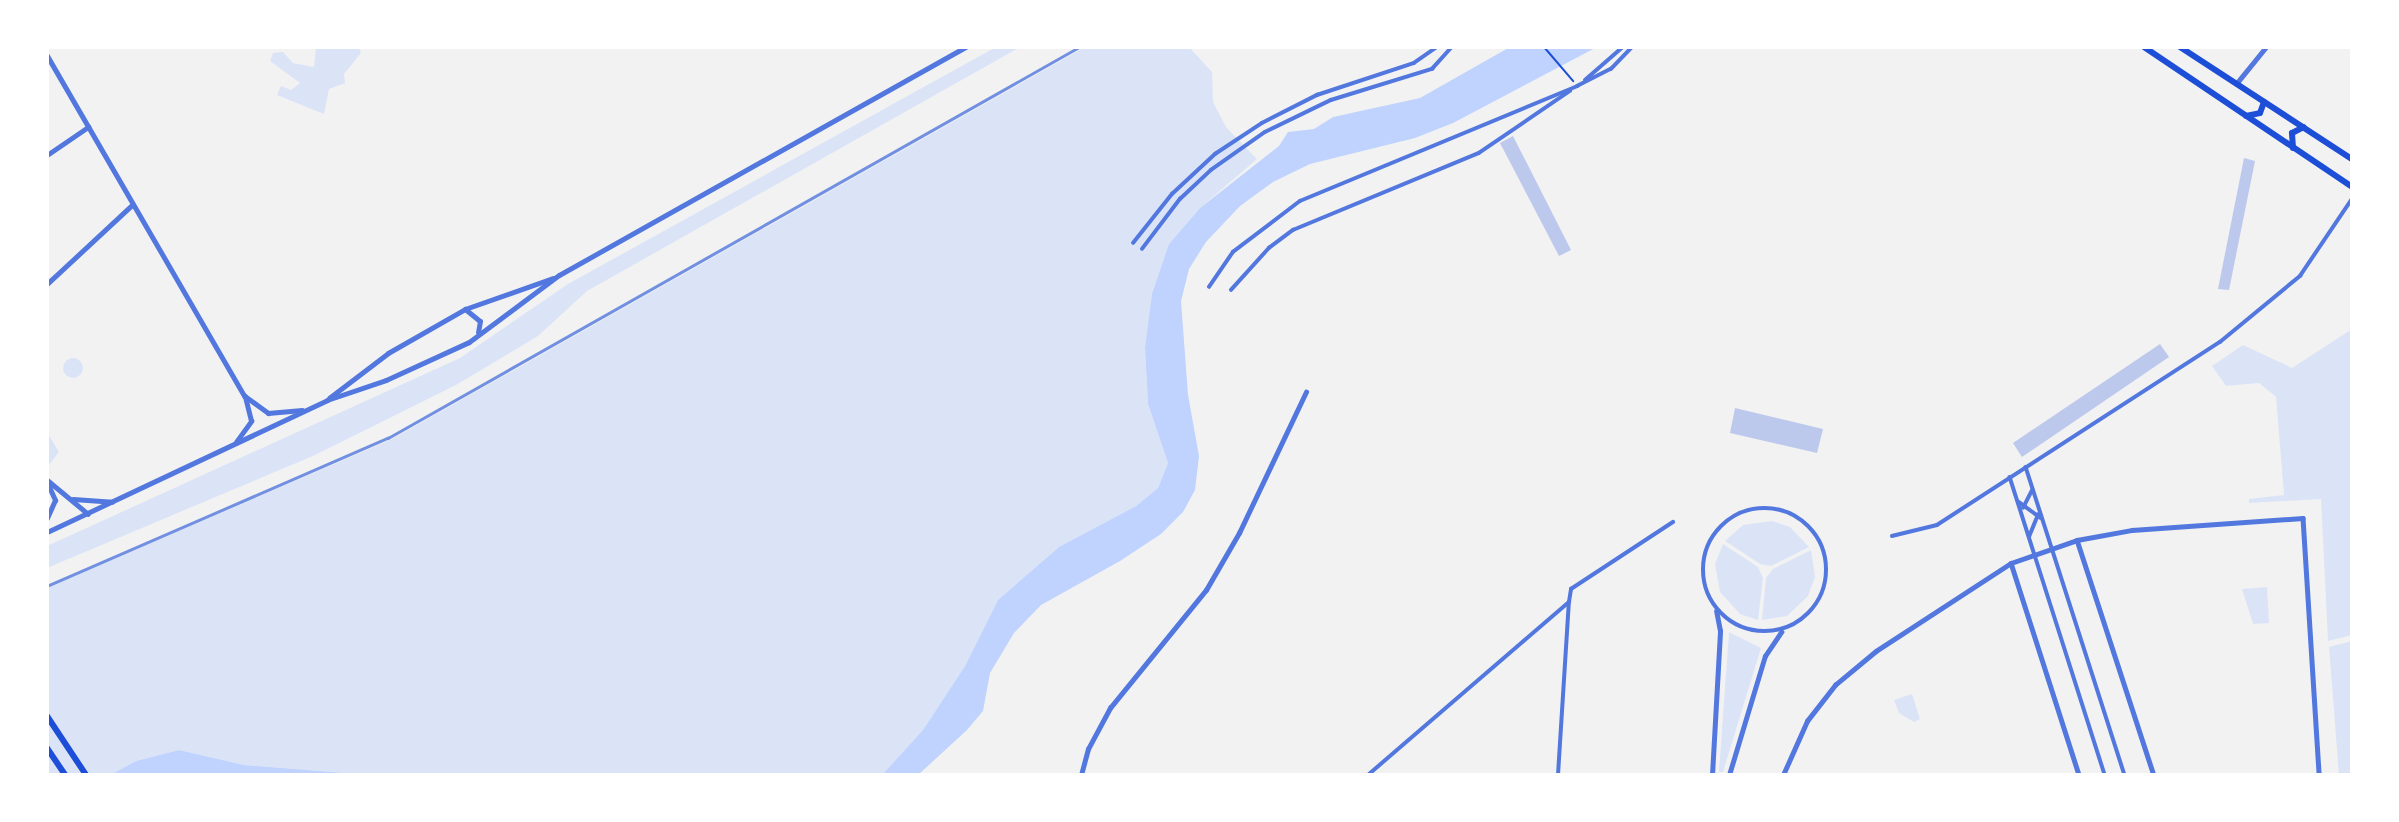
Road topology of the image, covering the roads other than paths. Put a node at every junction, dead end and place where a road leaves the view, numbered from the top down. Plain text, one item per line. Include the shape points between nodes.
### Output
1 (967, 47) edge
2 (1437, 47) edge
3 (1452, 47) edge
4 (1623, 47) edge
5 (1632, 47) edge
6 (2144, 47) edge
7 (2180, 47) edge
8 (2266, 47) edge
9 (47, 55) edge
10 (2236, 84) junction
11 (1577, 86) junction
12 (2264, 102) junction
13 (2246, 116) junction
14 (88, 127) junction
15 (2304, 127) junction
16 (2293, 148) junction
17 (47, 155) edge
18 (2352, 159) edge
19 (2352, 187) edge
20 (2352, 199) edge
21 (132, 205) junction
22 (1133, 243) dead end
23 (1142, 249) dead end
24 (559, 275) junction
25 (47, 284) edge
26 (1209, 287) dead end
27 (1231, 290) dead end
28 (465, 309) junction
29 (469, 342) junction
30 (1306, 392) dead end
31 (245, 396) junction
32 (327, 400) junction
33 (310, 408) junction
34 (230, 448) junction
35 (2026, 467) junction
36 (2010, 477) junction
37 (47, 481) edge
38 (2033, 488) junction
39 (65, 495) junction
40 (2017, 501) junction
41 (115, 502) junction
42 (2024, 506) junction
43 (2040, 509) junction
44 (2021, 513) junction
45 (88, 514) junction
46 (2038, 515) junction
47 (47, 518) edge
48 (2043, 519) junction
49 (1673, 522) dead end
50 (47, 532) edge
51 (1892, 536) dead end
52 (2029, 537) junction
53 (2077, 540) junction
54 (2052, 547) junction
55 (2034, 554) junction
56 (2011, 563) junction
57 (1569, 602) junction
58 (1714, 607) junction
59 (1782, 630) junction
60 (47, 716) edge
61 (47, 747) edge
62 (65, 775) edge
63 (86, 775) edge
64 (1081, 775) edge
65 (1367, 775) edge
66 (1558, 775) edge
67 (1712, 775) edge
68 (1729, 775) edge
69 (1783, 775) edge
70 (2079, 775) edge
71 (2105, 775) edge
72 (2125, 775) edge
73 (2154, 775) edge
74 (2319, 775) edge

1 - 24 street
2 - 22 street via 1414,63 1317,95 1253,129 1189,178
3 - 23 street via 1432,69 1331,100 1265,132 1180,199
4 - 11 street
5 - 11 street via 1611,69
6 - 13 main road
7 - 10 main road
8 - 10 street
9 - 14 street
10 - 12 main road
11 - 26 street via 1300,201 1233,252
11 - 27 street via 1479,153 1293,230 1262,255
12 - 13 main road via 2260,113
12 - 15 main road
13 - 16 main road
14 - 17 street
14 - 21 street
15 - 16 main road via 2292,133
15 - 18 main road
16 - 19 main road
20 - 35 street via 2300,276 2221,342
21 - 25 street
21 - 31 street
24 - 28 street
24 - 29 street
28 - 29 street via 480,321 481,329
28 - 32 street via 388,353
29 - 32 street via 386,380
30 - 64 street via 1239,533 1206,590 1110,708 1088,749
31 - 33 street via 268,413
31 - 34 street via 251,421
32 - 33 street
33 - 34 street
34 - 41 street
35 - 36 street
35 - 38 street
36 - 40 street
36 - 51 street via 1937,525
37 - 39 street
37 - 47 street via 55,500
38 - 42 street
38 - 43 street
39 - 41 street via 87,503
39 - 45 street
40 - 42 street
40 - 44 street
41 - 45 street
42 - 44 street
42 - 46 street
43 - 46 street
43 - 48 street
44 - 52 street
45 - 50 street
46 - 48 street
46 - 52 street
48 - 54 street
49 - 57 street via 1571,589
52 - 55 street
53 - 54 street
53 - 73 street
53 - 74 street via 2206,523 2304,518
54 - 55 street
54 - 72 street
55 - 56 street
55 - 71 street
56 - 69 street via 1876,651 1835,685 1807,721
56 - 70 street
57 - 65 street
57 - 66 street
58 - 59 street via 1740,627 1760,632
58 - 59 street via 1705,586 1703,562 1718,529 1749,510 1785,512 1814,533 1827,567 1818,602 1802,620
58 - 67 street via 1720,631
59 - 68 street via 1765,656
60 - 63 main road
61 - 62 main road

